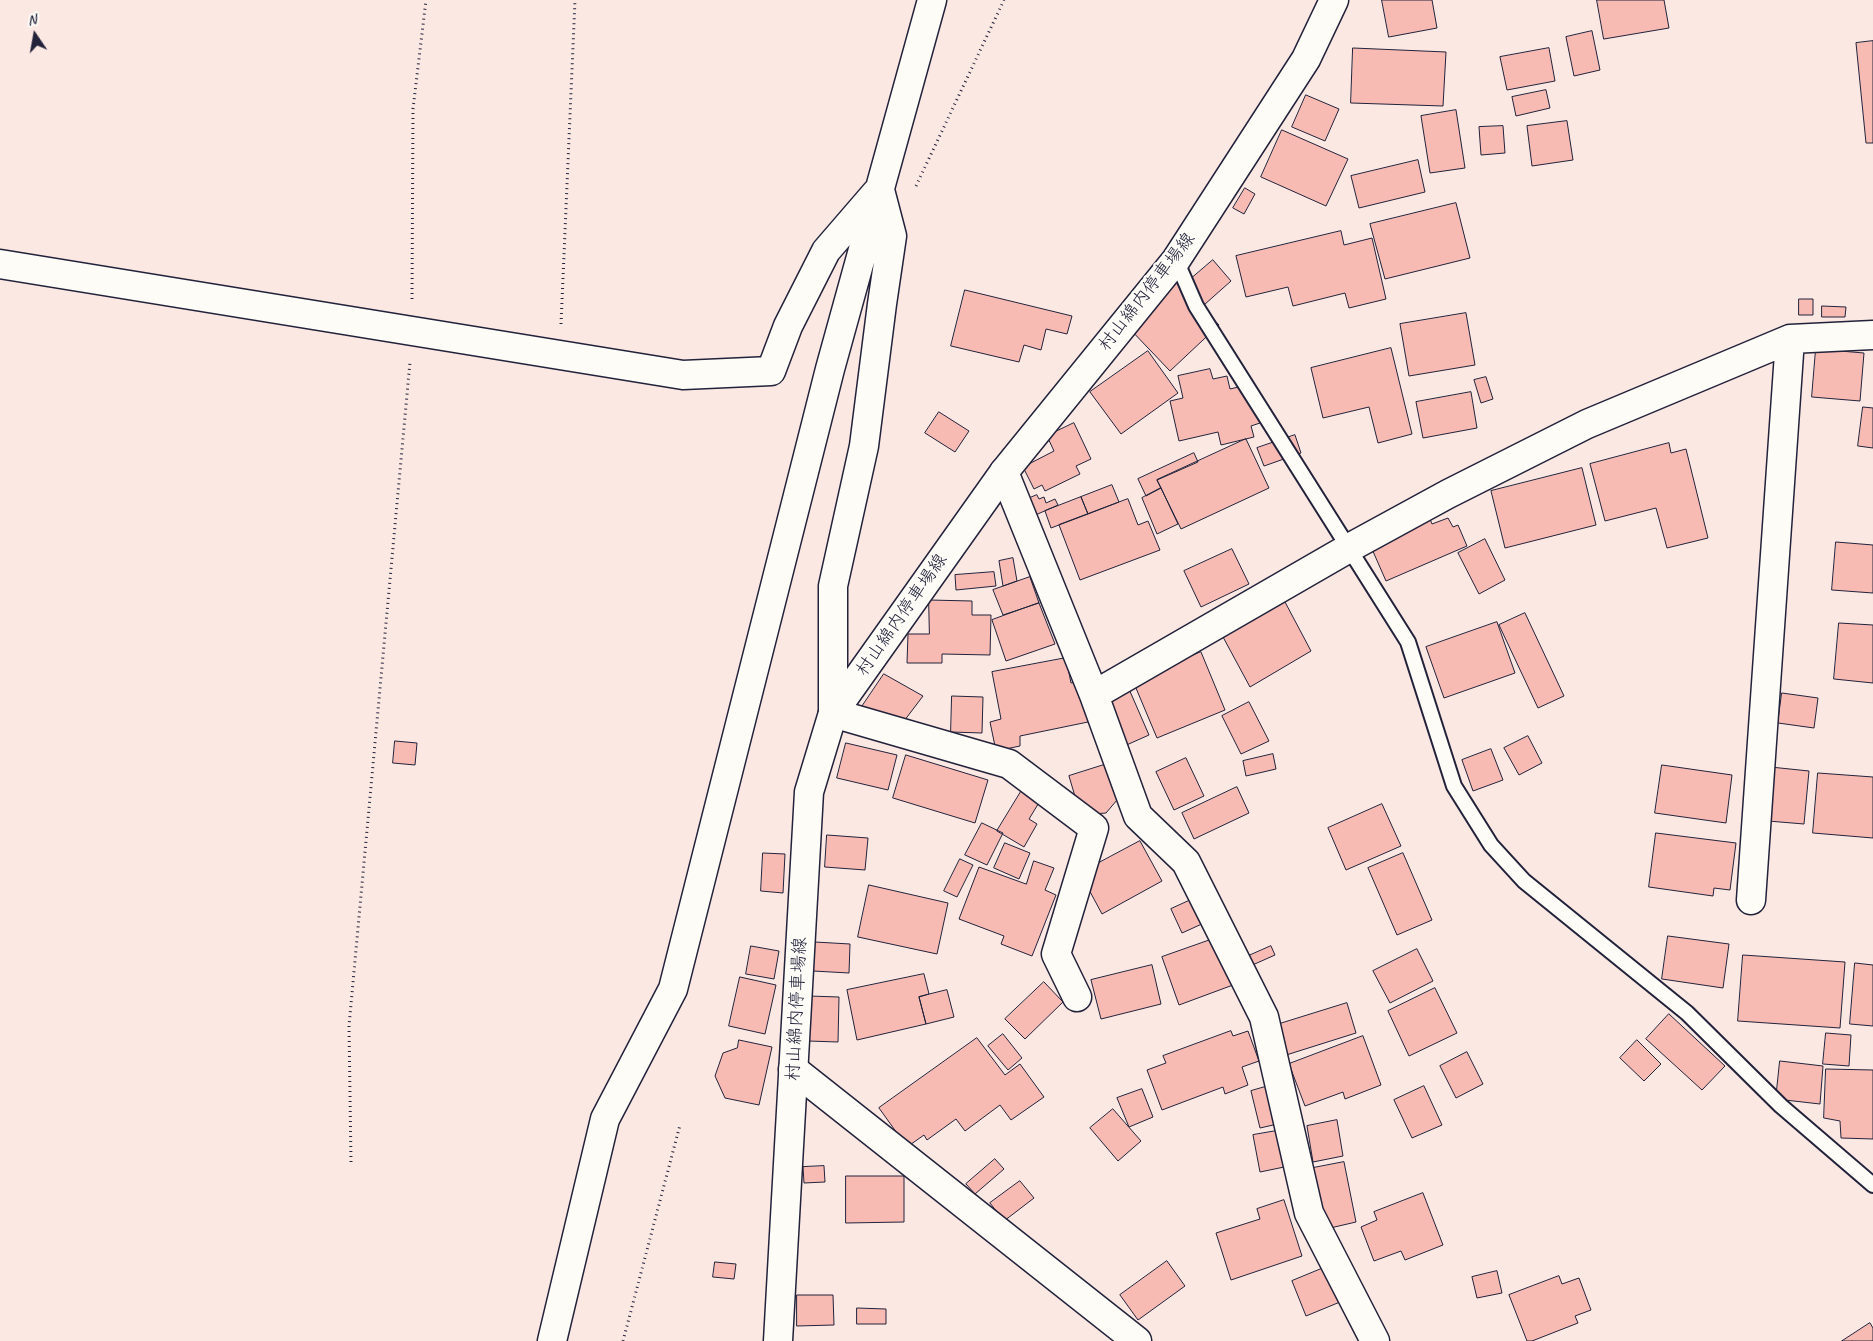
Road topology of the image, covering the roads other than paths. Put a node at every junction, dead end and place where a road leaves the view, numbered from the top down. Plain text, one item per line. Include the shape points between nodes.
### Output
1 (932, 0) edge
2 (1334, 0) edge
3 (880, 188) junction
4 (1176, 260) junction
5 (0, 264) edge
6 (1873, 335) edge
7 (1790, 339) junction
8 (1004, 472) junction
9 (1349, 548) junction
10 (1094, 695) junction
11 (833, 713) junction
12 (1752, 900) dead end
13 (1077, 997) dead end
14 (793, 1068) junction
15 (1873, 1185) edge
16 (1370, 1337) edge
17 (552, 1341) edge
18 (778, 1341) edge
19 (1137, 1341) edge

1 - 3 street
2 - 4 street, 村山綿内停車場線 via 1306,59
3 - 5 street via 826,250 788,326 771,371 683,374
3 - 11 street via 892,236 864,446 833,586
3 - 17 street via 830,369 673,989 605,1119
4 - 8 street, 村山綿内停車場線
4 - 9 lane via 1196,306
6 - 7 street
7 - 9 street via 1587,424
7 - 12 street
8 - 10 street
8 - 11 street, 村山綿内停車場線
9 - 10 street
9 - 15 lane via 1408,642 1454,786 1491,846 1524,881 1687,1013 1781,1106
10 - 16 street via 1138,816 1186,862 1264,1017 1308,1213
11 - 13 street via 1010,764 1094,828 1056,954
11 - 14 street, 村山綿内停車場線 via 809,792
14 - 18 street, 村山綿内停車場線
14 - 19 street

